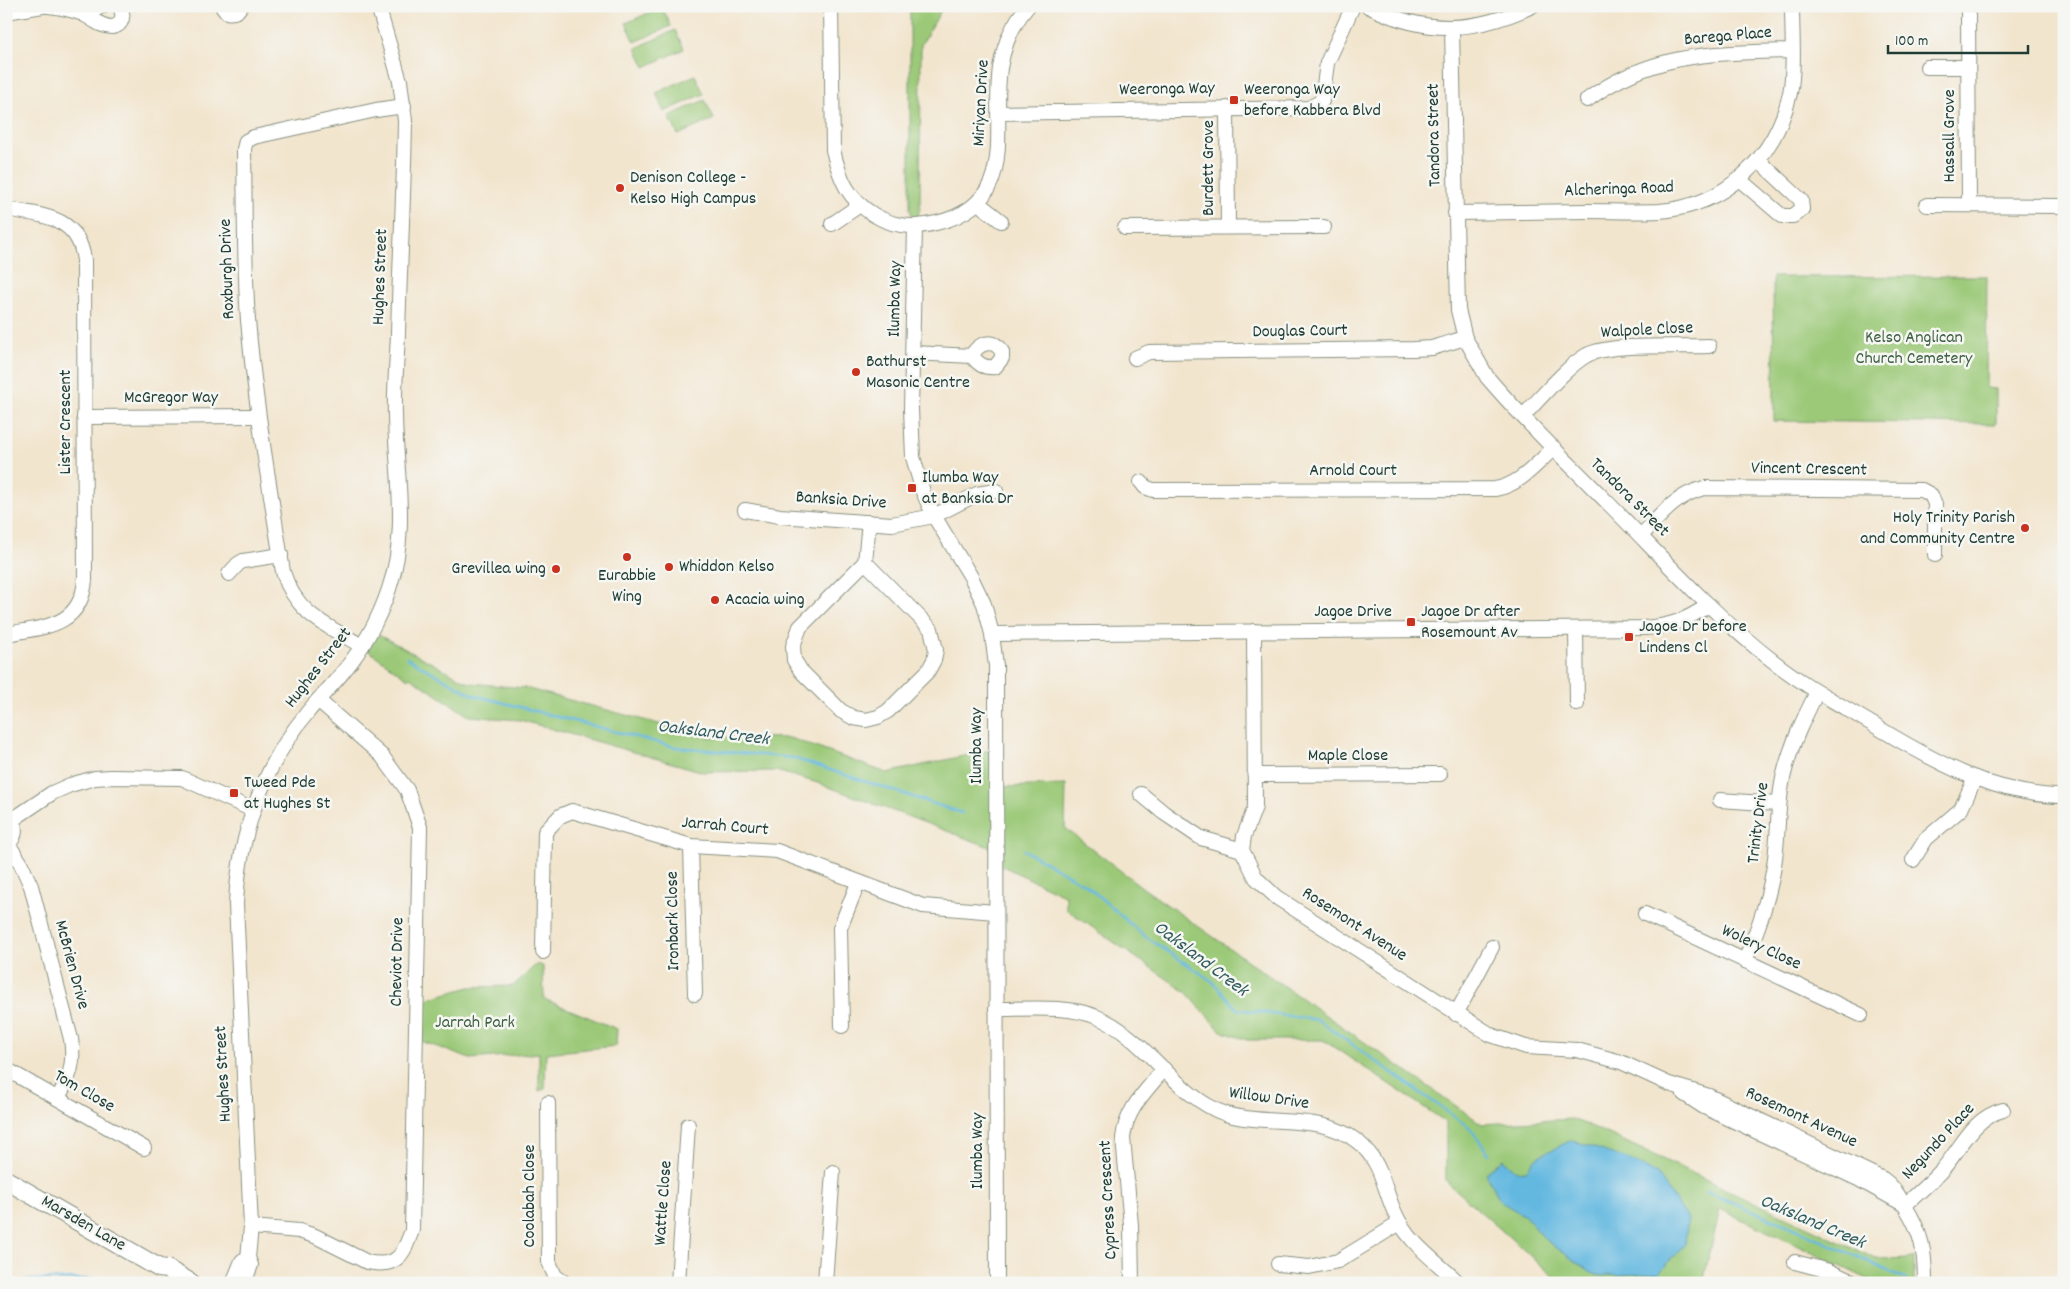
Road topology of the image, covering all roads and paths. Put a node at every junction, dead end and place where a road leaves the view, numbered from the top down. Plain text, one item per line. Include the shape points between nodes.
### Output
1 (43, 6) edge
2 (48, 6) edge
3 (102, 6) edge
4 (119, 6) edge
5 (222, 6) edge
6 (241, 6) edge
7 (378, 6) edge
8 (831, 6) edge
9 (1028, 6) edge
10 (1353, 6) edge
11 (1368, 6) edge
12 (1532, 6) edge
13 (1792, 6) edge
14 (1968, 6) edge
15 (6, 12) edge
16 (85, 15) junction
17 (1452, 28) junction
18 (1791, 51) junction
19 (1968, 67) junction
20 (1927, 68) dead end
21 (1587, 100) dead end
22 (404, 106) junction
23 (1227, 108) junction
24 (999, 113) junction
25 (1758, 160) junction
26 (1740, 180) junction
27 (978, 203) junction
28 (860, 205) junction
29 (1927, 205) dead end
30 (1969, 205) junction
31 (2064, 206) edge
32 (6, 209) edge
33 (1455, 213) junction
34 (1001, 221) dead end
35 (832, 224) dead end
36 (915, 227) junction
37 (1228, 227) junction
38 (1324, 227) dead end
39 (1125, 228) dead end
40 (1465, 338) junction
41 (1709, 346) dead end
42 (913, 353) junction
43 (972, 356) dead end
44 (1135, 358) dead end
45 (258, 416) junction
46 (1523, 416) junction
47 (84, 417) junction
48 (1554, 448) junction
49 (1141, 482) dead end
50 (996, 491) dead end
51 (745, 510) dead end
52 (934, 516) junction
53 (869, 522) junction
54 (1641, 536) junction
55 (281, 555) junction
56 (1935, 555) dead end
57 (864, 562) junction
58 (229, 574) dead end
59 (1709, 605) junction
60 (1576, 629) junction
61 (1254, 631) junction
62 (6, 634) edge
63 (992, 634) junction
64 (362, 646) junction
65 (1817, 692) junction
66 (318, 700) junction
67 (1577, 704) dead end
68 (1440, 774) dead end
69 (1256, 775) junction
70 (1975, 778) junction
71 (1142, 794) dead end
72 (2064, 796) edge
73 (1720, 800) dead end
74 (1778, 804) junction
75 (253, 810) junction
76 (9, 818) edge
77 (7, 845) edge
78 (691, 846) junction
79 (1242, 850) junction
80 (1913, 860) dead end
81 (858, 883) junction
82 (995, 912) junction
83 (1645, 914) dead end
84 (1492, 947) dead end
85 (543, 952) dead end
86 (1745, 961) junction
87 (694, 994) dead end
88 (996, 1009) junction
89 (1456, 1014) junction
90 (1861, 1015) dead end
91 (842, 1026) dead end
92 (6, 1069) edge
93 (1164, 1069) junction
94 (58, 1098) junction
95 (548, 1103) dead end
96 (2003, 1110) dead end
97 (688, 1125) dead end
98 (144, 1148) dead end
99 (833, 1172) dead end
100 (6, 1180) edge
101 (1905, 1205) junction
102 (1400, 1223) junction
103 (250, 1227) junction
104 (248, 1258) junction
105 (397, 1260) junction
106 (1795, 1262) dead end
107 (1278, 1264) dead end
108 (159, 1268) junction
109 (404, 1273) dead end
110 (173, 1283) edge
111 (191, 1283) edge
112 (233, 1283) edge
113 (244, 1283) edge
114 (565, 1283) edge
115 (678, 1283) edge
116 (825, 1283) edge
117 (997, 1283) edge
118 (1132, 1283) edge
119 (1459, 1283) edge
120 (1855, 1283) edge
121 (1926, 1283) edge

1 - 15 street
2 - 16 street
3 - 16 street
4 - 16 street via 122,15 117,26 104,26
5 - 6 street via 229,13
7 - 22 street, Hughes Street
8 - 28 street via 832,150 846,187
9 - 24 street, Miriyan Drive via 1018,17 1006,41 999,75
10 - 23 street, Weeronga Way via 1330,56 1319,104 1309,108
11 - 17 street via 1410,23
12 - 17 street via 1487,24
13 - 18 street, Alcheringa Road
14 - 19 street, Hassall Grove
17 - 33 street, Tandora Street
18 - 21 street, Barega Place via 1693,56 1643,68 1604,87
18 - 25 street, Alcheringa Road via 1788,99 1775,135
19 - 20 street, Hassall Grove
19 - 30 street, Hassall Grove
22 - 45 street, Roxburgh Drive via 246,141 246,286
22 - 64 street, Hughes Street via 395,416 402,525 390,588
23 - 24 street, Weeronga Way
23 - 37 street, Burdett Grove
24 - 27 street, Miriyan Drive via 998,157
25 - 26 street, Alcheringa Road
25 - 26 street via 1801,200 1802,209 1793,216 1782,216
26 - 33 street, Alcheringa Road via 1708,199 1660,211
27 - 34 street
27 - 36 street via 953,218
28 - 35 street
28 - 36 street via 890,223
29 - 30 street, Hassall Grove
30 - 31 street, Hassall Grove
32 - 47 street, Lister Crescent via 65,224 83,248
33 - 40 street, Tandora Street via 1458,310
36 - 42 street, Ilumba Way
37 - 38 street, Burdett Grove
37 - 39 street, Burdett Grove
40 - 44 street, Douglas Court via 1440,346 1414,349 1149,352
40 - 46 street, Tandora Street via 1487,377
41 - 46 street, Walpole Close via 1610,348 1594,352 1576,363
42 - 43 street
42 - 52 street, Ilumba Way via 913,457
45 - 47 street, McGregor Way
45 - 55 street, Roxburgh Drive
46 - 48 street, Tandora Street
47 - 62 street, Lister Crescent via 84,592 80,602 64,620
48 - 49 street, Arnold Court via 1519,480 1495,489 1153,490
48 - 54 street, Tandora Street
50 - 52 street, Banksia Drive via 977,494
51 - 53 street, Banksia Drive via 780,516
52 - 53 street, Banksia Drive via 892,524
52 - 63 street, Ilumba Way via 977,588
53 - 57 street
54 - 56 street, Vincent Crescent via 1680,498 1704,488 1922,490 1931,495 1935,504
54 - 59 street, Tandora Street
55 - 58 street via 243,561
55 - 64 street, Roxburgh Drive via 288,586 303,609
57 - 57 street via 931,629 936,650 928,671 878,717 866,720 841,711 801,671 794,660 793,646 800,627
59 - 60 street, Jagoe Drive via 1689,618 1663,627
59 - 65 street, Tandora Street via 1757,649
60 - 61 street, Jagoe Drive
60 - 67 street
61 - 63 street, Jagoe Drive
61 - 69 street
63 - 82 street, Ilumba Way via 996,666
64 - 66 street, Hughes Street
65 - 70 street, Tandora Street via 1935,761
65 - 74 street, Trinity Drive via 1801,723 1784,773
66 - 75 street, Hughes Street via 274,760
66 - 105 street, Cheviot Drive via 382,756 407,790 420,827 412,1230 406,1249
68 - 69 street, Maple Close
69 - 79 street via 1255,807
70 - 72 street, Tandora Street via 2032,793
70 - 80 street via 1961,809 1926,839
71 - 79 street via 1201,838
73 - 74 street
74 - 86 street, Trinity Drive via 1774,867 1759,926
75 - 76 street via 182,778 111,777 70,785
75 - 103 street, Hughes Street via 240,861 236,904
76 - 77 street via 15,833
77 - 94 street, McBrien Drive via 20,862 31,886 71,1039 73,1062
78 - 81 street, Jarrah Court via 777,851
78 - 85 street, Jarrah Court via 572,811 560,816 545,832
78 - 87 street, Ironbark Close
79 - 89 street, Rosemont Avenue via 1256,878 1276,897
81 - 82 street, Jarrah Court via 922,906
81 - 91 street via 840,928
82 - 88 street, Ilumba Way
83 - 86 street, Wolery Close
84 - 89 street
86 - 90 street, Wolery Close
88 - 93 street, Willow Drive via 1079,1011 1096,1016 1116,1027
88 - 117 street, Ilumba Way
89 - 101 street, Rosemont Avenue via 1508,1042 1526,1047 1577,1050 1621,1062 1668,1084 1704,1107 1858,1179
92 - 94 street, Tom Close
93 - 102 street, Willow Drive via 1218,1111 1240,1117 1332,1128 1356,1140 1373,1157 1381,1171 1389,1201
93 - 118 street, Cypress Crescent via 1133,1107 1124,1125
94 - 98 street, Tom Close
95 - 114 street, Coolabah Close via 549,1262 555,1276
96 - 101 street, Negundo Place via 1994,1112 1977,1124 1943,1170
97 - 115 street, Wattle Close
99 - 116 street
100 - 108 main road, Marsden Lane
101 - 121 street via 1922,1241
102 - 107 street via 1338,1261 1309,1268
102 - 119 street, Willow Drive via 1411,1238
103 - 104 street, Hughes Street
103 - 105 street via 299,1231 367,1262
104 - 112 street, Hughes Street via 242,1261
104 - 113 street, Hughes Street via 251,1265
105 - 109 street
106 - 120 street via 1829,1271
108 - 110 main road, Marsden Lane via 162,1276
108 - 111 main road, Marsden Lane

